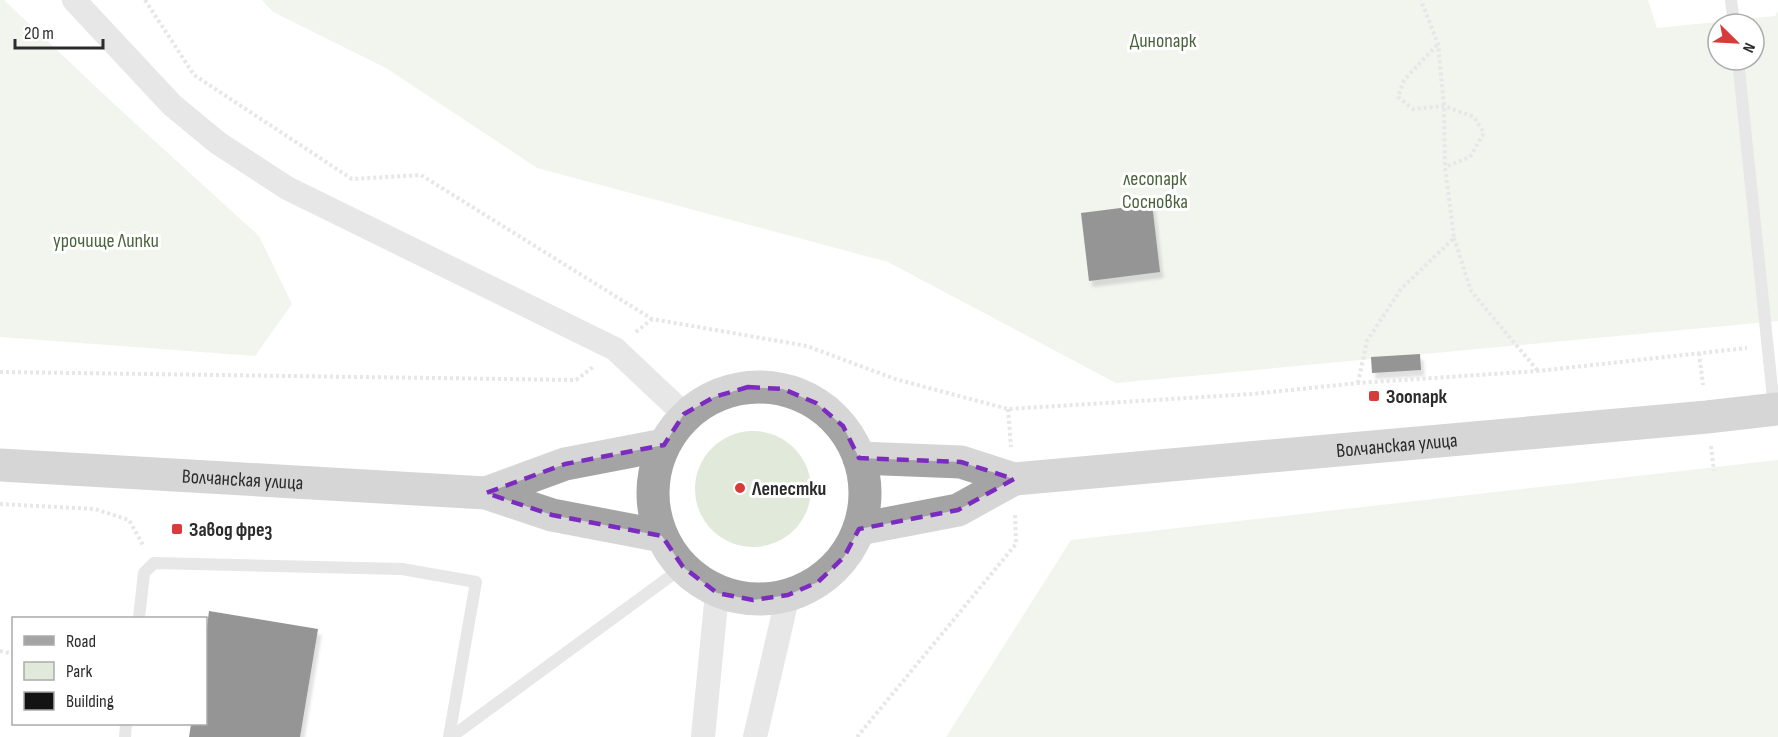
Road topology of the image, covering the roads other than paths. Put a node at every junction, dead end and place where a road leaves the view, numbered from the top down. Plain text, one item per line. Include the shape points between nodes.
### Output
1 (74, 0) edge
2 (1739, 72) edge
3 (1776, 409) edge
4 (684, 414) junction
5 (664, 445) junction
6 (859, 458) junction
7 (0, 465) edge
8 (1014, 479) junction
9 (486, 493) junction
10 (859, 529) junction
11 (662, 536) junction
12 (683, 567) junction
13 (717, 593) junction
14 (788, 595) junction
15 (139, 617) edge
16 (450, 737) edge
17 (702, 737) edge
18 (755, 737) edge

1 - 4 street via 172,105 218,143 277,182 615,349
2 - 3 lane
3 - 8 main road, Волчанская улица
4 - 5 main road
4 - 6 main road via 714,397 748,387 783,389 816,403 843,426
5 - 9 main road, Волчанская улица via 565,464
5 - 11 main road via 653,479 653,508
6 - 8 main road, Волчанская улица via 961,462
6 - 10 main road via 865,493
7 - 9 main road, Волчанская улица
8 - 10 main road, Волчанская улица via 958,510
9 - 11 main road, Волчанская улица via 552,515
10 - 14 main road via 843,557 818,582
11 - 12 main road
12 - 13 main road
12 - 16 lane
13 - 14 main road via 753,600
13 - 17 street
14 - 18 street
15 - 16 lane via 144,573 154,563 402,569 476,582

